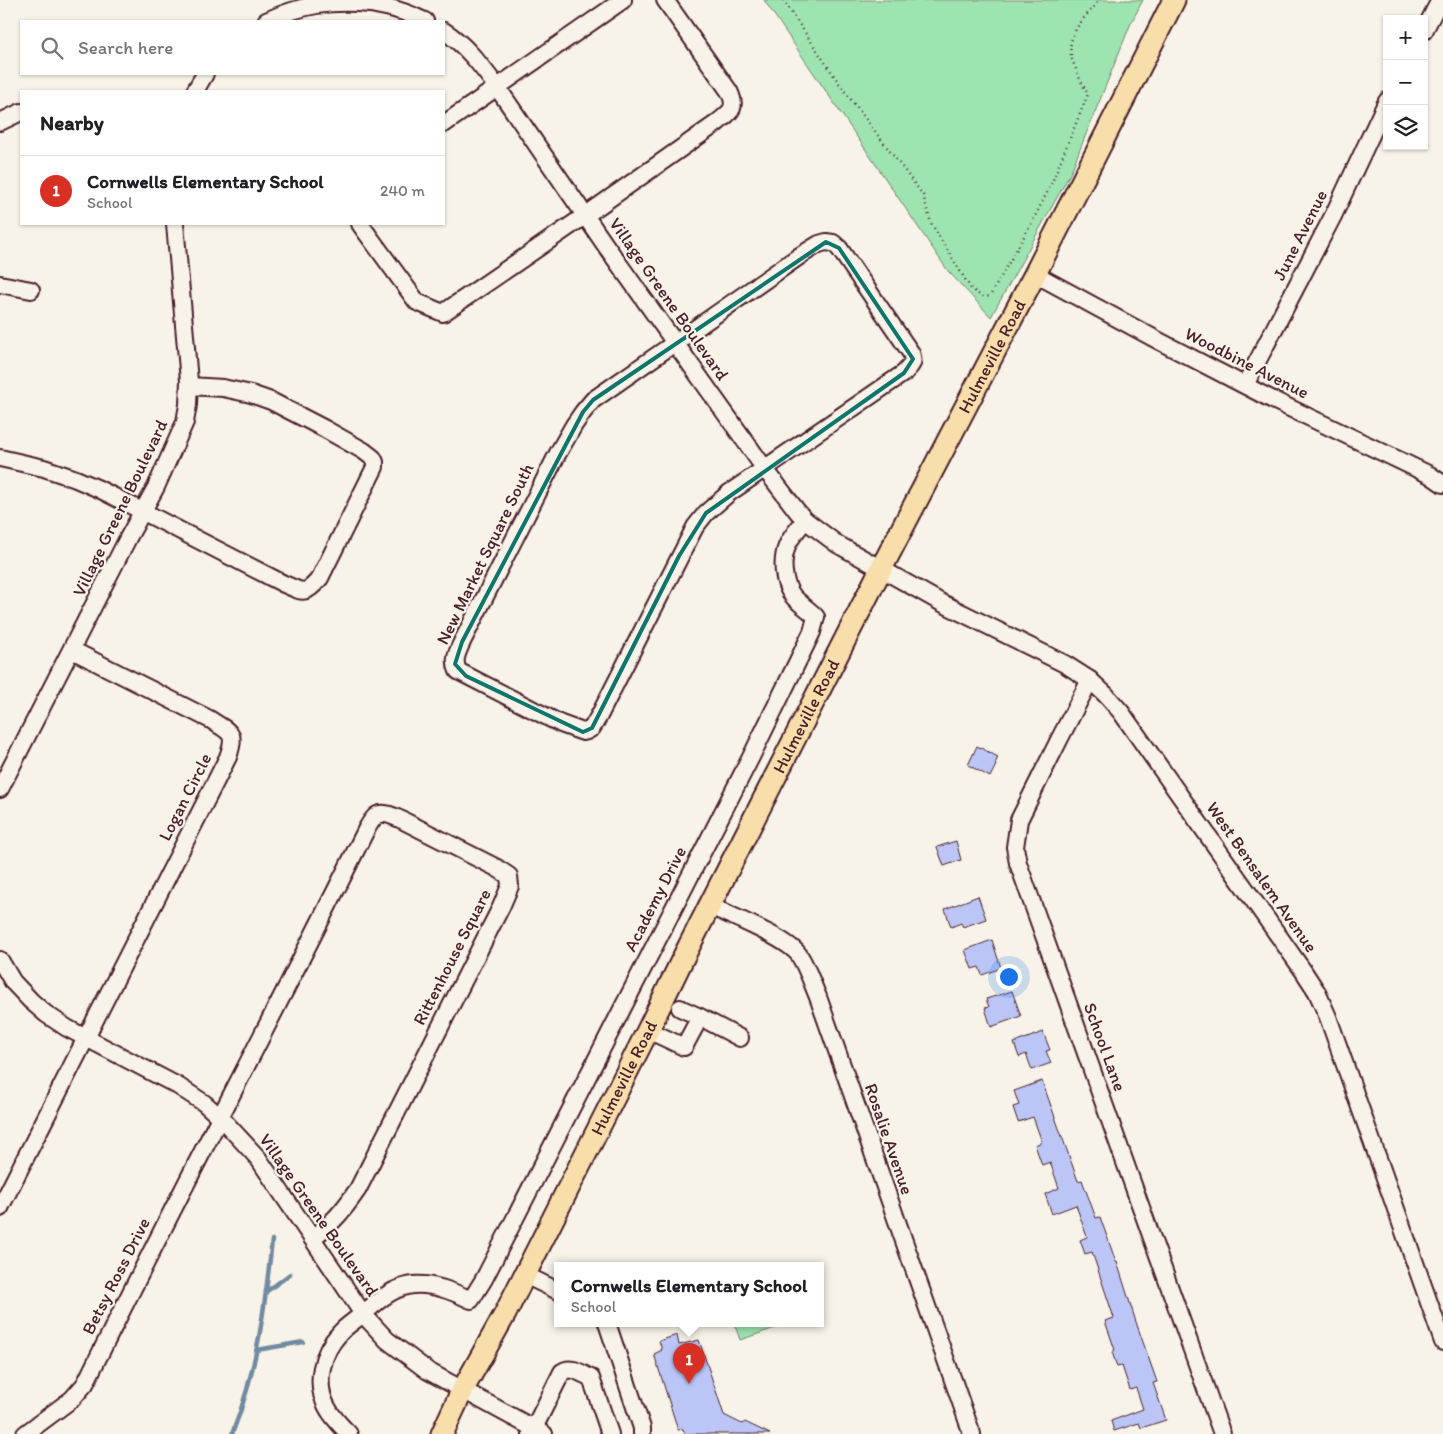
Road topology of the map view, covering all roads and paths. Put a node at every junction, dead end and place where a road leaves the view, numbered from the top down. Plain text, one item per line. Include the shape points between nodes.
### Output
1 (623, 0) edge
2 (665, 0) edge
3 (783, 0) edge
4 (1100, 0) edge
5 (1174, 0) edge
6 (1440, 0) edge
7 (402, 5) edge
8 (268, 20) edge
9 (424, 20) edge
10 (1428, 23) edge
11 (445, 32) edge
12 (204, 75) edge
13 (498, 87) junction
14 (196, 90) edge
15 (1385, 105) edge
16 (20, 112) edge
17 (0, 122) edge
18 (445, 123) edge
19 (586, 215) junction
20 (175, 225) edge
21 (361, 225) edge
22 (1035, 274) junction
23 (0, 284) edge
24 (31, 290) dead end
25 (676, 343) junction
26 (1245, 385) junction
27 (189, 386) junction
28 (0, 458) edge
29 (765, 469) junction
30 (1443, 482) edge
31 (143, 512) junction
32 (805, 520) junction
33 (880, 569) junction
34 (72, 650) junction
35 (1090, 680) junction
36 (0, 789) edge
37 (710, 906) junction
38 (0, 960) edge
39 (680, 1008) dead end
40 (700, 1017) junction
41 (648, 1030) junction
42 (86, 1037) junction
43 (740, 1038) dead end
44 (221, 1118) junction
45 (5, 1186) edge
46 (0, 1208) edge
47 (312, 1238) junction
48 (525, 1275) junction
49 (554, 1289) edge
50 (363, 1314) junction
51 (608, 1327) edge
52 (1443, 1342) edge
53 (462, 1391) junction
54 (536, 1432) edge
55 (25, 1434) edge
56 (348, 1434) edge
57 (442, 1434) edge
58 (610, 1434) edge
59 (642, 1434) edge
60 (972, 1434) edge
61 (1222, 1434) edge

1 - 13 street
2 - 19 street via 729,91 734,106 717,123
3 - 4 path via 843,89 923,195 931,223 971,289 986,297 990,296 1050,187 1088,94 1071,55 1070,44 1083,18
5 - 22 main road, Hulmeville Road
6 - 10 street
7 - 8 street via 386,7 330,2 307,6
7 - 9 street
11 - 13 street, Village Greene Boulevard
12 - 14 street
13 - 18 street
13 - 19 street, Village Greene Boulevard
15 - 26 street, June Avenue via 1333,216
16 - 17 street
19 - 21 street via 443,313 416,302
19 - 25 street, Village Greene Boulevard
20 - 27 street, Village Greene Boulevard
22 - 26 street, Woodbine Avenue
22 - 33 main road, Hulmeville Road
23 - 24 street
25 - 29 street, Village Greene Boulevard
25 - 29 street via 819,244 833,243 839,248 911,353 912,365
25 - 29 street, New Market Square South via 593,400 582,412 462,642 455,664 458,671 561,724 588,731 599,716 695,527 716,503
26 - 30 street, Woodbine Avenue
27 - 31 street, Village Greene Boulevard via 182,429
27 - 31 street via 223,388 271,402 364,451 373,458 375,467 320,578 311,588 302,591
28 - 31 street via 76,479
29 - 32 street, Village Greene Boulevard
31 - 34 street, Village Greene Boulevard
32 - 33 street, Village Greene Boulevard via 837,544
32 - 50 street, Academy Drive via 787,544 784,574 793,596 816,617 812,632 484,1280 472,1300 437,1287 412,1285 388,1294
33 - 35 street, West Bensalem Avenue
33 - 37 main road, Hulmeville Road
34 - 36 street, Village Greene Boulevard
34 - 42 street, Logan Circle via 210,720 228,731 233,743
35 - 52 street, West Bensalem Avenue via 1121,712 1317,992
35 - 61 street, School Lane via 1019,820 1015,847
37 - 41 main road, Hulmeville Road
37 - 60 street, Rosalie Avenue via 778,938 793,948 805,965
38 - 42 street, Village Greene Boulevard via 13,982 31,1001 67,1028
39 - 40 street
40 - 41 street via 684,1047
40 - 43 street
41 - 48 main road, Hulmeville Road
42 - 44 street, Village Greene Boulevard via 178,1086
42 - 45 street, Logan Circle
44 - 47 street, Village Greene Boulevard via 258,1158
44 - 47 street, Rittenhouse Square via 366,830 376,816 389,815 404,821 509,876 510,886 501,907 358,1189 341,1213
44 - 55 street, Betsy Ross Drive via 85,1384 66,1404
45 - 46 street, Logan Circle
47 - 50 street, Village Greene Boulevard
48 - 49 street
48 - 53 main road, Hulmeville Road
50 - 53 street, Village Greene Boulevard via 400,1351
50 - 56 street via 332,1343 320,1374 325,1403
51 - 59 street
53 - 54 street, Village Greene Boulevard
53 - 57 main road, Hulmeville Road
54 - 58 street via 562,1372 570,1368 591,1378

